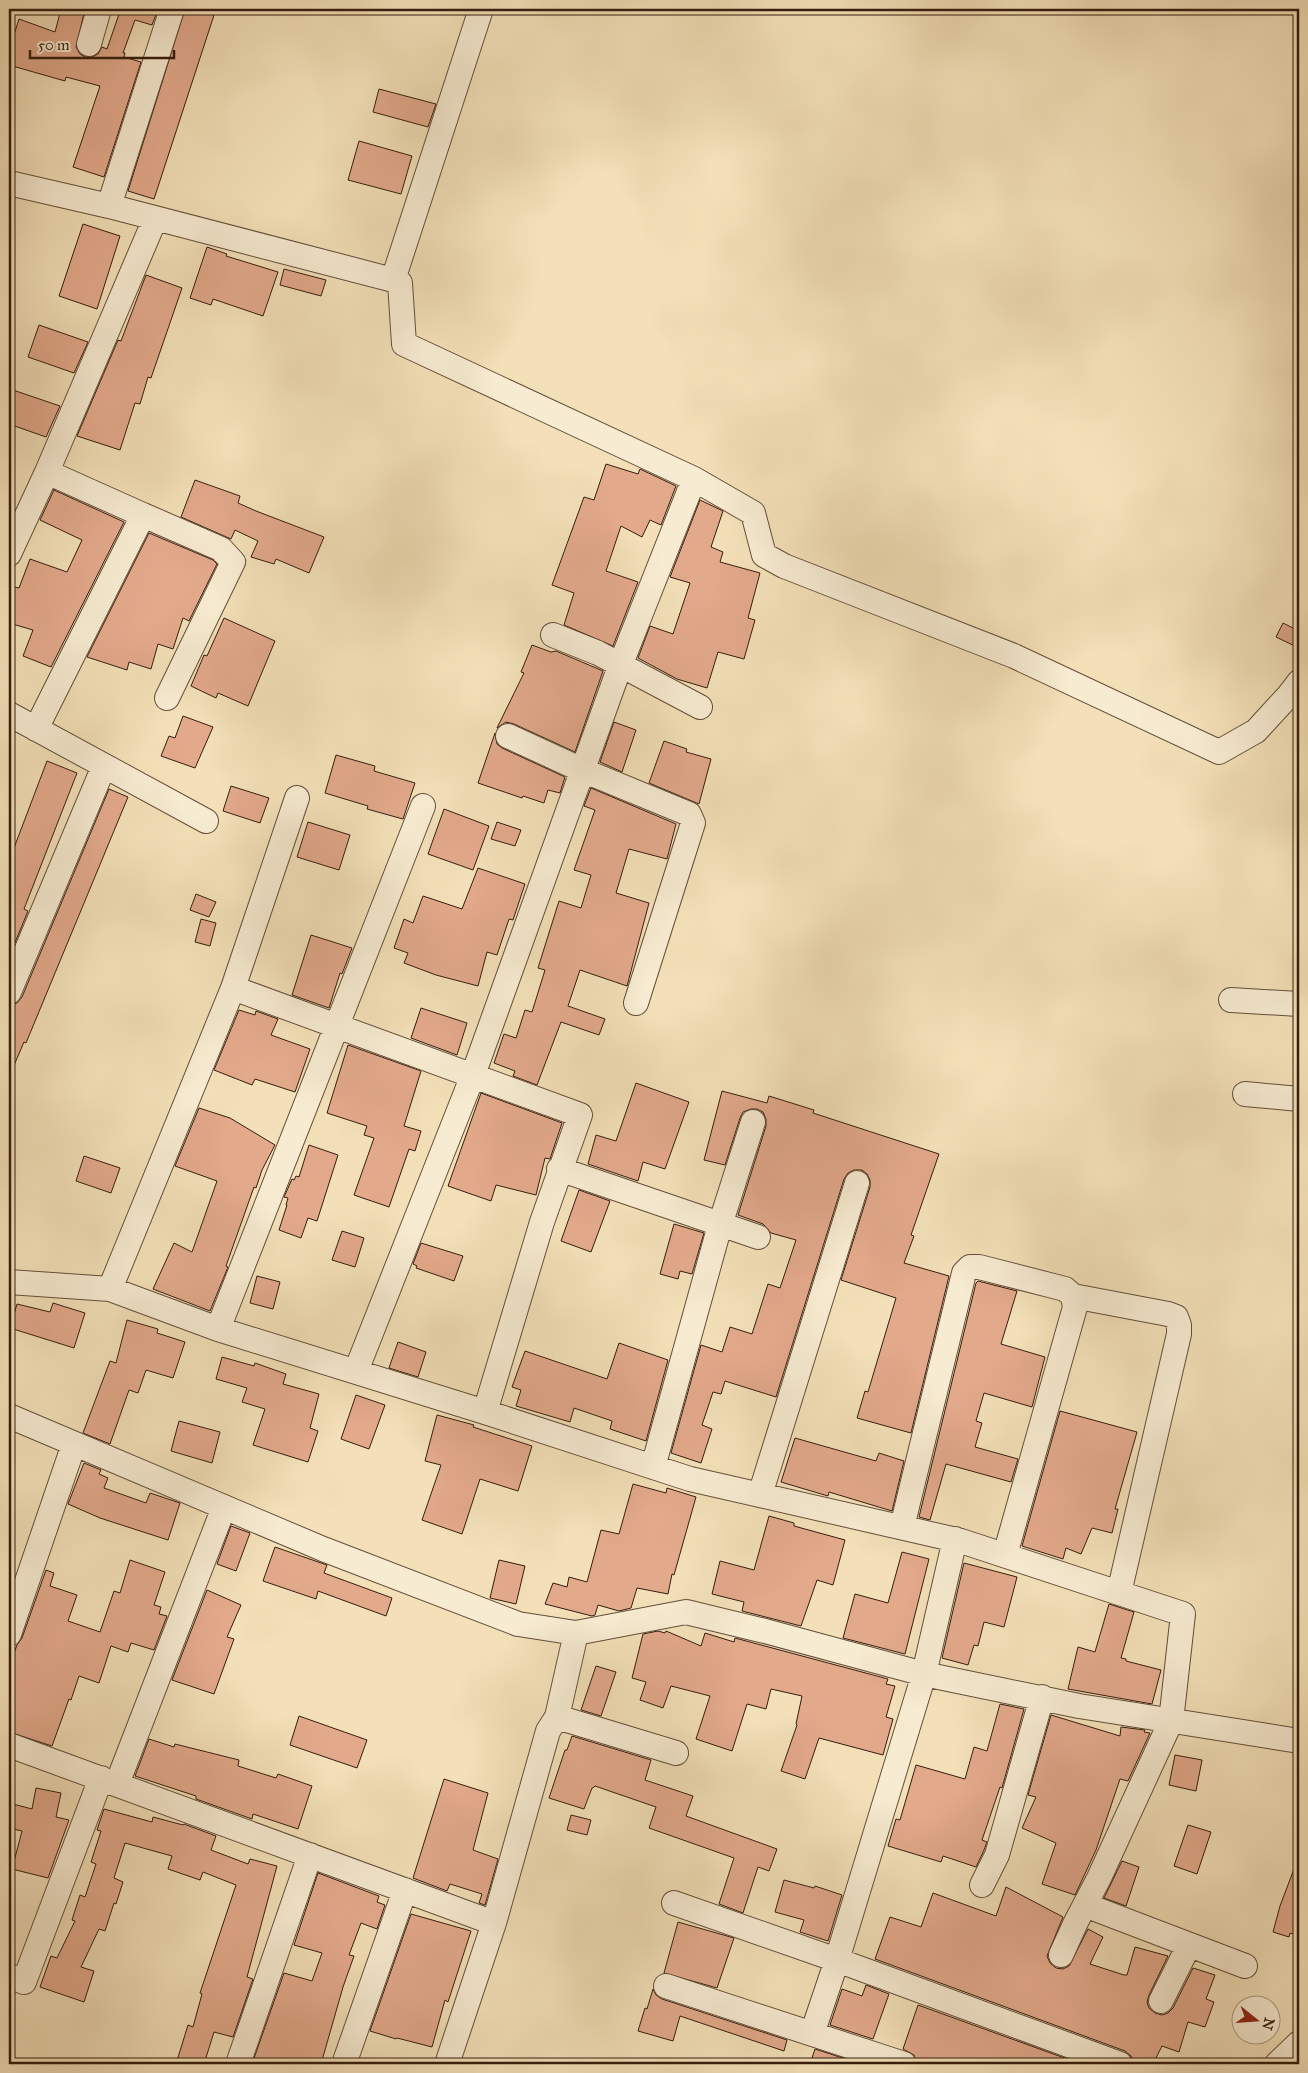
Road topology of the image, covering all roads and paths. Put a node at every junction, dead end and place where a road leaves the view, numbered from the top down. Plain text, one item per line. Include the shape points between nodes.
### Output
1 (99, 9) edge
2 (172, 9) edge
3 (481, 9) edge
4 (89, 44) dead end
5 (9, 183) edge
6 (109, 206) junction
7 (155, 219) junction
8 (394, 280) junction
9 (47, 472) junction
10 (694, 478) junction
11 (143, 515) junction
12 (9, 554) edge
13 (553, 635) dead end
14 (620, 666) junction
15 (1299, 682) edge
16 (167, 698) dead end
17 (700, 707) dead end
18 (9, 714) edge
19 (36, 729) junction
20 (508, 736) dead end
21 (104, 766) junction
22 (582, 770) junction
23 (297, 798) dead end
24 (422, 806) dead end
25 (206, 821) dead end
26 (233, 988) junction
27 (9, 992) edge
28 (1231, 1000) dead end
29 (636, 1003) dead end
30 (1299, 1004) edge
31 (338, 1026) junction
32 (473, 1076) junction
33 (1245, 1094) dead end
34 (1299, 1099) edge
35 (753, 1122) dead end
36 (559, 1169) junction
37 (857, 1183) dead end
38 (720, 1224) junction
39 (758, 1237) dead end
40 (9, 1282) edge
41 (110, 1289) junction
42 (1073, 1296) junction
43 (218, 1328) junction
44 (356, 1371) junction
45 (485, 1412) junction
46 (9, 1416) edge
47 (74, 1444) junction
48 (653, 1467) junction
49 (760, 1495) junction
50 (224, 1507) junction
51 (902, 1527) junction
52 (955, 1539) junction
53 (1005, 1555) junction
54 (1119, 1593) junction
55 (576, 1633) junction
56 (9, 1634) edge
57 (924, 1674) junction
58 (1042, 1697) junction
59 (558, 1716) junction
60 (1171, 1721) junction
61 (1299, 1741) edge
62 (9, 1745) edge
63 (676, 1753) dead end
64 (109, 1781) junction
65 (310, 1856) junction
66 (982, 1885) dead end
67 (406, 1890) junction
68 (674, 1903) dead end
69 (1085, 1905) junction
70 (494, 1923) junction
71 (1189, 1945) junction
72 (1060, 1955) dead end
73 (837, 1960) junction
74 (1246, 1966) dead end
75 (9, 1976) edge
76 (666, 1986) dead end
77 (1161, 2001) dead end
78 (812, 2034) junction
79 (1299, 2043) edge
80 (238, 2064) edge
81 (344, 2064) edge
82 (447, 2064) edge
83 (904, 2064) edge
84 (1120, 2064) edge
85 (1277, 2064) edge

1 - 4 street
2 - 6 street
3 - 8 street
5 - 6 street
6 - 7 street
7 - 8 street
7 - 9 street
8 - 10 street via 400,283 404,344
9 - 11 street
9 - 12 street
10 - 14 street
10 - 15 street via 753,513 764,555 784,566 1014,656 1219,752 1256,731
11 - 16 street via 221,549 234,562
11 - 19 street
13 - 14 street via 598,653
14 - 17 street
14 - 22 street
18 - 19 street
19 - 21 street
20 - 22 street
21 - 25 street
21 - 27 street
22 - 29 street via 689,814 693,823
22 - 32 street
23 - 26 street
24 - 31 street
26 - 31 street
26 - 41 street
28 - 30 street
31 - 32 street
31 - 43 street
32 - 36 street via 580,1115
32 - 44 street
33 - 34 street
35 - 38 street
36 - 38 street
36 - 45 street
37 - 49 street
38 - 39 street
38 - 48 street
40 - 41 street
41 - 43 street
42 - 51 street via 1065,1289 979,1268 970,1267 964,1273
42 - 53 street via 1075,1307
42 - 54 street via 1168,1314 1176,1317 1179,1326
43 - 44 street
44 - 45 street
45 - 48 street
46 - 47 street
47 - 50 street
47 - 56 street
48 - 49 street
49 - 51 street
50 - 55 street via 518,1624
50 - 64 street
51 - 52 street
52 - 53 street
52 - 57 street
53 - 54 street
54 - 60 street via 1183,1614
55 - 57 street via 686,1612
55 - 59 street
57 - 58 street
57 - 73 street
58 - 60 street
58 - 66 street via 997,1854
59 - 63 street
59 - 70 street via 548,1731
60 - 61 street
60 - 69 street
62 - 64 street
64 - 65 street
64 - 75 street via 24,1982
65 - 67 street
65 - 80 street
67 - 70 street
67 - 81 street
68 - 73 street
69 - 71 street
69 - 72 street
70 - 82 street
71 - 74 street
71 - 77 street
73 - 78 street
73 - 84 street
76 - 78 street
78 - 83 street
79 - 85 street

